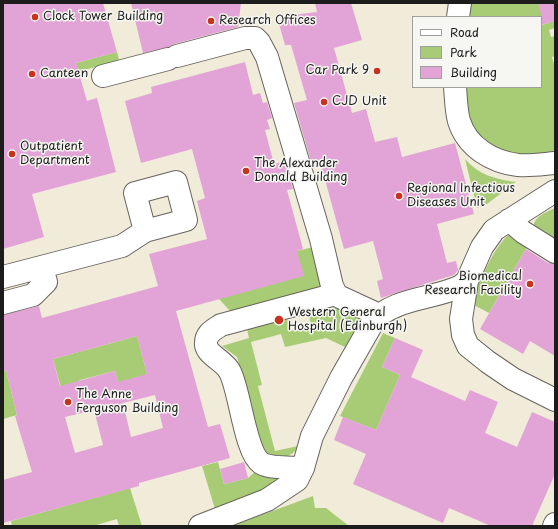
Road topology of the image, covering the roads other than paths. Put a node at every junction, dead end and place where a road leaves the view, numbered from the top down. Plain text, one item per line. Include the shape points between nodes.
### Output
1 (460, 3) edge
2 (458, 16) edge
3 (103, 76) dead end
4 (455, 88) edge
5 (555, 162) edge
6 (555, 191) edge
7 (509, 220) junction
8 (145, 230) dead end
9 (555, 252) edge
10 (42, 267) junction
11 (3, 277) edge
12 (467, 281) junction
13 (336, 294) junction
14 (3, 303) edge
15 (379, 315) junction
16 (555, 400) edge
17 (303, 468) junction
18 (200, 526) edge

1 - 2 lane
3 - 13 lane via 245,38 254,38 268,57
4 - 5 lane via 456,109 463,131 468,140 487,155 518,165
6 - 7 lane
7 - 9 lane
7 - 12 lane via 494,230 482,247
8 - 10 lane via 122,246
10 - 11 lane
10 - 14 lane via 46,282 33,295
12 - 15 lane via 455,289 394,306
12 - 16 lane via 461,319 463,335 468,346 513,379
13 - 15 lane
13 - 17 lane via 221,325 209,333 206,339 206,347 230,371 250,444 257,459 272,468
15 - 17 lane via 341,378 312,436
17 - 18 lane via 297,480 267,500

